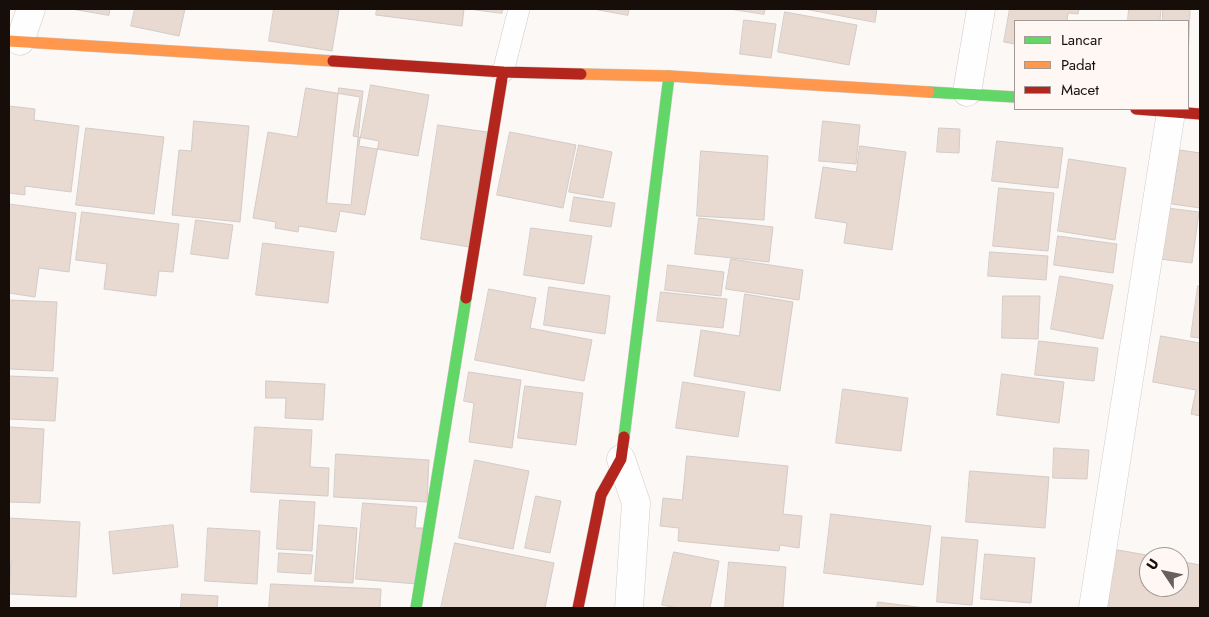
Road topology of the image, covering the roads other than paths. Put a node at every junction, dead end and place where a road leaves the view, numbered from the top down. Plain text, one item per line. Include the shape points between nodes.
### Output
1 (31, 9) edge
2 (519, 9) edge
3 (981, 9) edge
4 (14, 41) edge
5 (503, 72) junction
6 (669, 76) junction
7 (967, 92) junction
8 (1014, 97) edge
9 (1148, 110) edge
10 (1171, 112) junction
11 (1200, 114) edge
12 (621, 459) junction
13 (416, 608) edge
14 (578, 608) edge
15 (628, 608) edge
16 (1093, 608) edge

1 - 4 street
2 - 5 lane
3 - 7 street
4 - 5 street
5 - 6 street
5 - 13 street
6 - 7 street
6 - 12 street
7 - 8 street
9 - 10 street
10 - 11 street
10 - 16 street
12 - 14 street via 601,495 586,556
12 - 15 street via 636,503

